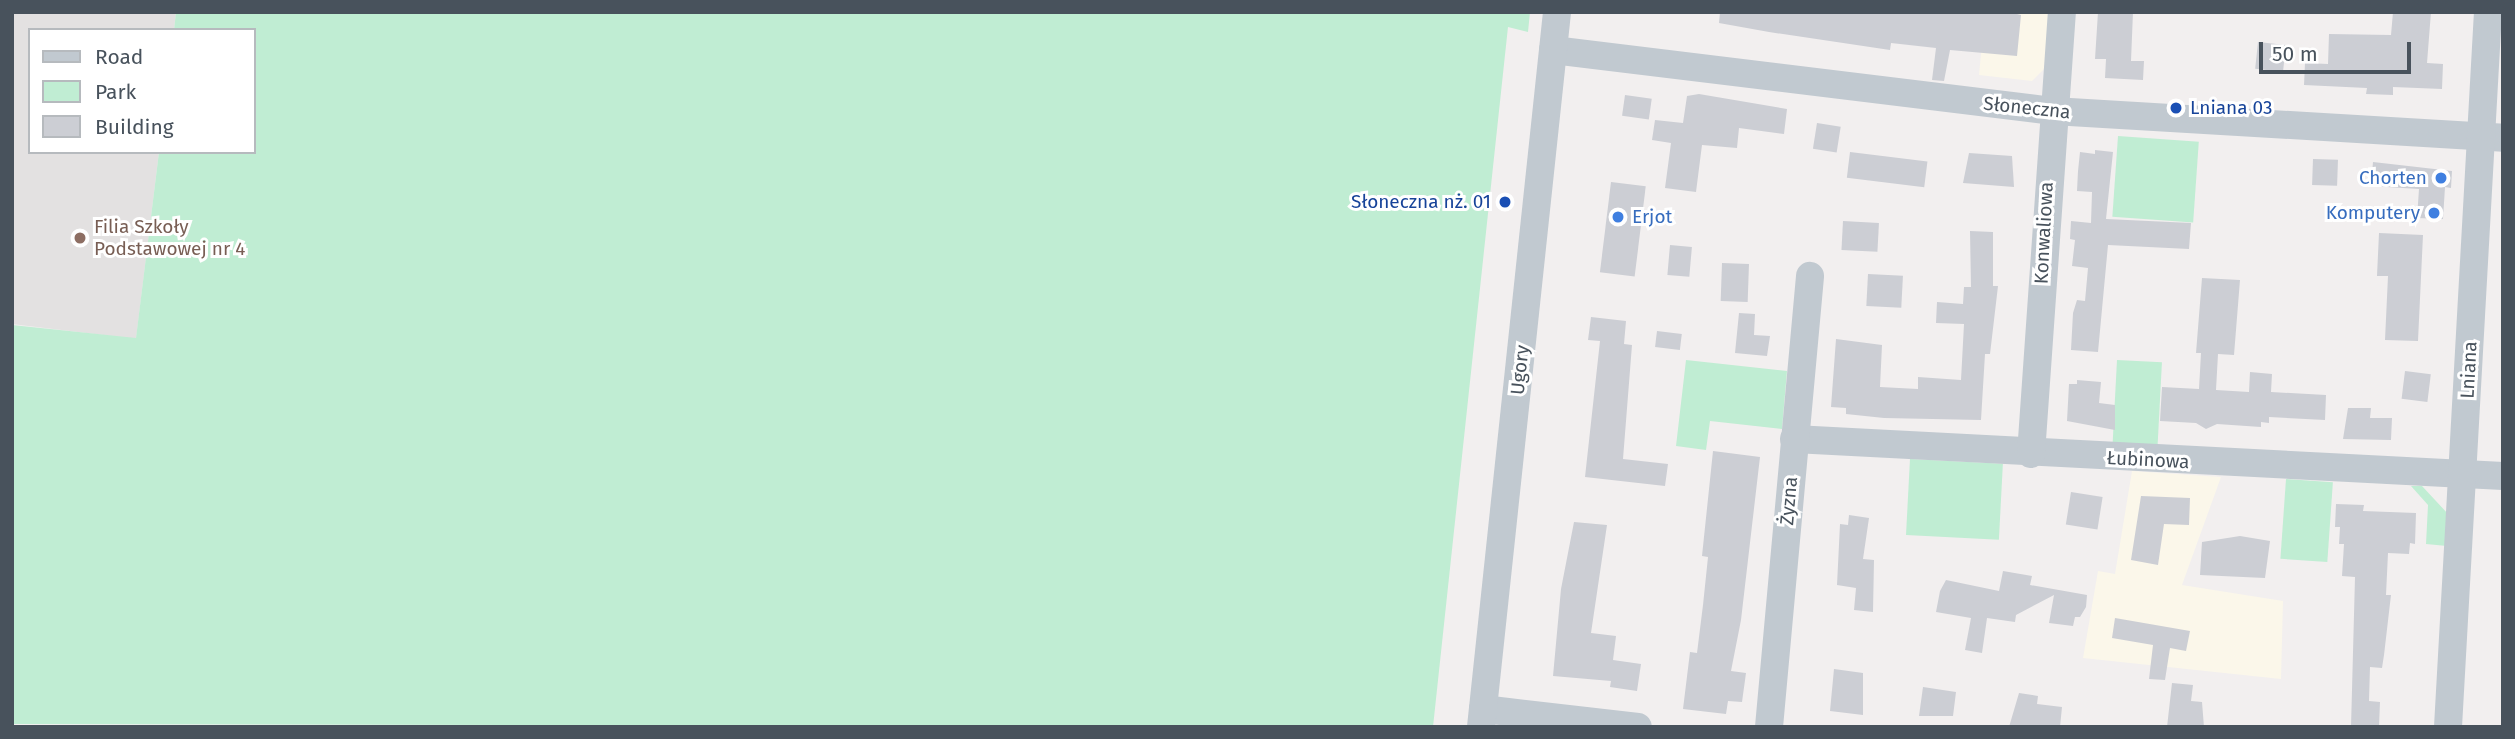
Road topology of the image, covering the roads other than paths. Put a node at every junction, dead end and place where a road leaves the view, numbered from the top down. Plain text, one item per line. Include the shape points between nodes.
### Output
1 (1557, 12) edge
2 (2062, 12) edge
3 (2488, 12) edge
4 (1553, 50) junction
5 (2053, 111) junction
6 (2493, 138) edge
7 (1810, 276) dead end
8 (1794, 439) junction
9 (2031, 454) junction
10 (2463, 474) junction
11 (2503, 476) edge
12 (1482, 718) edge
13 (1637, 727) edge
14 (1769, 727) edge
15 (2448, 727) edge

1 - 4 street, Ugory
2 - 5 street, Konwaliowa
3 - 6 street, Lniana
4 - 5 street, Słoneczna
4 - 12 street, Ugory
5 - 6 street, Słoneczna
5 - 9 street, Konwaliowa
6 - 10 street, Lniana
7 - 8 street, Żyzna
8 - 9 street, Łubinowa
8 - 14 street, Żyzna
9 - 10 street, Łubinowa
10 - 11 street, Łubinowa
10 - 15 street, Lniana
12 - 13 street

